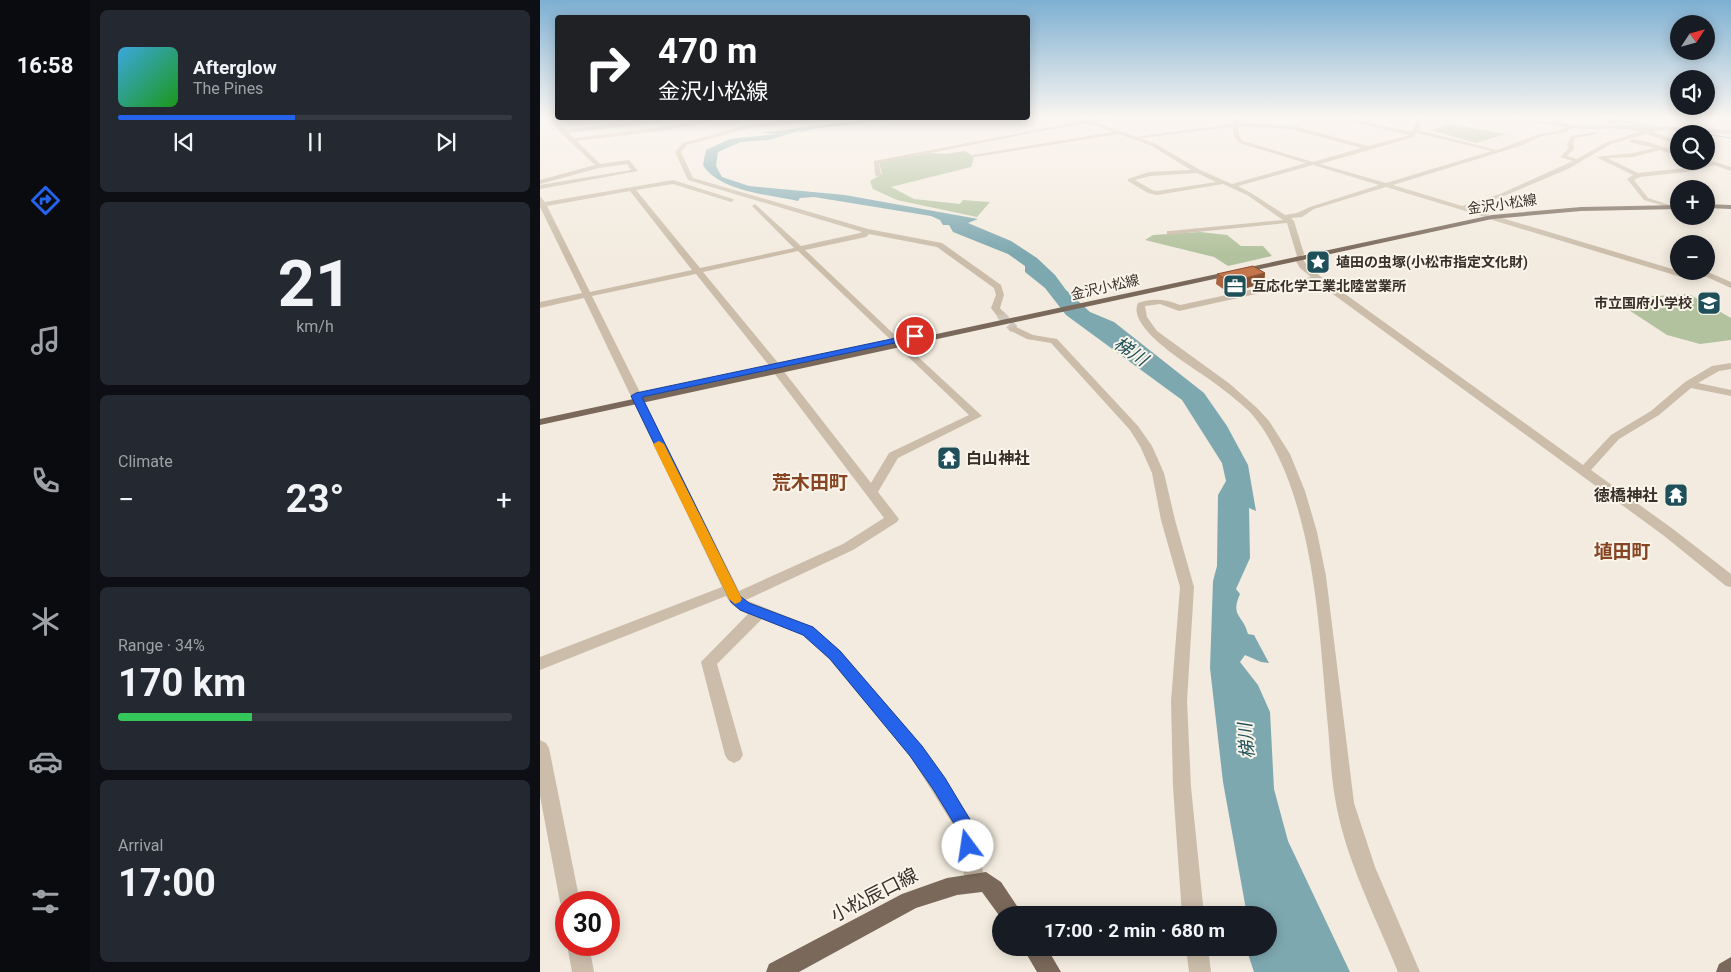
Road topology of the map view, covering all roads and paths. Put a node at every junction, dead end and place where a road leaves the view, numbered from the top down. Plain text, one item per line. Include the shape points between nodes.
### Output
1 (596, 163) edge
2 (619, 163) edge
3 (630, 163) edge
4 (683, 163) edge
5 (876, 163) edge
6 (1185, 163) edge
7 (1454, 163) edge
8 (1574, 163) edge
9 (1612, 163) edge
10 (1716, 163) edge
11 (1313, 164) joint
12 (599, 166) junction
13 (1731, 169) edge
14 (1684, 170) edge
15 (1198, 171) junction
16 (878, 175) dead end
17 (1637, 176) junction
18 (540, 182) edge
19 (673, 182) junction
20 (1226, 182) junction
21 (1383, 185) junction
22 (1232, 186) junction
23 (540, 187) edge
24 (631, 189) junction
25 (541, 201) edge
26 (1668, 205) joint
27 (755, 206) junction
28 (1670, 206) edge
29 (1715, 207) edge
30 (1462, 208) junction
31 (1731, 208) edge
32 (1488, 216) junction
33 (1287, 219) junction
34 (865, 233) junction
35 (1170, 233) dead end
36 (800, 247) junction
37 (1299, 256) junction
38 (699, 270) junction
39 (1317, 278) junction
40 (1731, 284) edge
41 (587, 295) junction
42 (540, 305) edge
43 (1000, 314) tunnel mouth
44 (1019, 320) junction
45 (898, 343) junction
46 (1731, 366) edge
47 (776, 368) junction
48 (1689, 384) junction
49 (1731, 393) edge
50 (637, 398) junction
51 (540, 415) edge
52 (540, 422) edge
53 (1584, 470) junction
54 (872, 491) junction
55 (1731, 582) edge
56 (733, 594) junction
57 (760, 612) junction
58 (540, 664) edge
59 (540, 748) edge
60 (734, 755) dead end
61 (975, 882) junction
62 (568, 891) edge
63 (1006, 906) edge
64 (1192, 906) edge
65 (580, 956) edge
66 (1039, 956) edge
67 (1198, 956) edge
68 (1731, 968) edge
69 (583, 972) edge
70 (777, 972) edge
71 (1050, 972) edge
72 (1200, 972) edge
73 (1409, 972) edge
74 (1727, 972) edge

1 - 12 street
2 - 12 street
3 - 23 street via 635,171
4 - 34 street via 690,179
5 - 16 street
6 - 15 street
7 - 21 street
8 - 30 street via 1502,195
9 - 17 street
10 - 13 street
11 - 21 street
11 - 22 street
12 - 18 street
14 - 17 street
15 - 20 street
15 - 20 street via 1150,174 1130,180 1157,193
17 - 26 street via 1630,179 1646,199
19 - 24 street
19 - 25 street via 670,176
19 - 27 street
20 - 22 street
21 - 30 street
21 - 33 street
22 - 33 street
24 - 25 street
24 - 38 street
25 - 41 street
26 - 32 main road, 金沢小松線 via 1587,205
27 - 34 street
27 - 36 street
28 - 32 main road, 金沢小松線
29 - 31 main road
30 - 32 street
32 - 37 main road, 金沢小松線
32 - 40 street via 1684,275 1714,275
33 - 35 street
33 - 37 street
34 - 36 street
34 - 43 street via 938,245 998,287 1000,295 995,308
36 - 38 street
36 - 45 street
37 - 39 street
37 - 44 main road, 金沢小松線
38 - 41 street
38 - 47 street
39 - 53 street
39 - 73 street via 1179,308 1160,301 1148,302 1141,305 1140,311 1154,333 1256,412 1282,450 1299,490 1312,538 1326,628 1345,803 1366,870
41 - 42 street
41 - 50 street
44 - 45 main road, 金沢小松線 via 993,322
44 - 64 street via 1030,337 1054,342 1080,367 1134,428 1158,473 1187,587 1179,701 1182,787
45 - 47 main road, 金沢小松線
45 - 54 street via 976,416 893,456
46 - 48 street via 1716,368
47 - 50 main road, 金沢小松線
47 - 54 street
48 - 49 street
48 - 53 street via 1655,413 1615,436
50 - 51 main road, 金沢小松線
50 - 52 main road, 金沢小松線
50 - 56 street
53 - 55 street
54 - 56 street via 892,519 848,547
56 - 57 street via 745,607
56 - 58 street
57 - 60 street via 709,662
57 - 61 street via 808,631 835,655 916,751 966,828
59 - 62 street
61 - 63 main road via 986,882
61 - 70 main road, 小松辰口線 via 930,892 909,901
65 - 69 street
66 - 71 main road
67 - 72 street
68 - 74 main road

